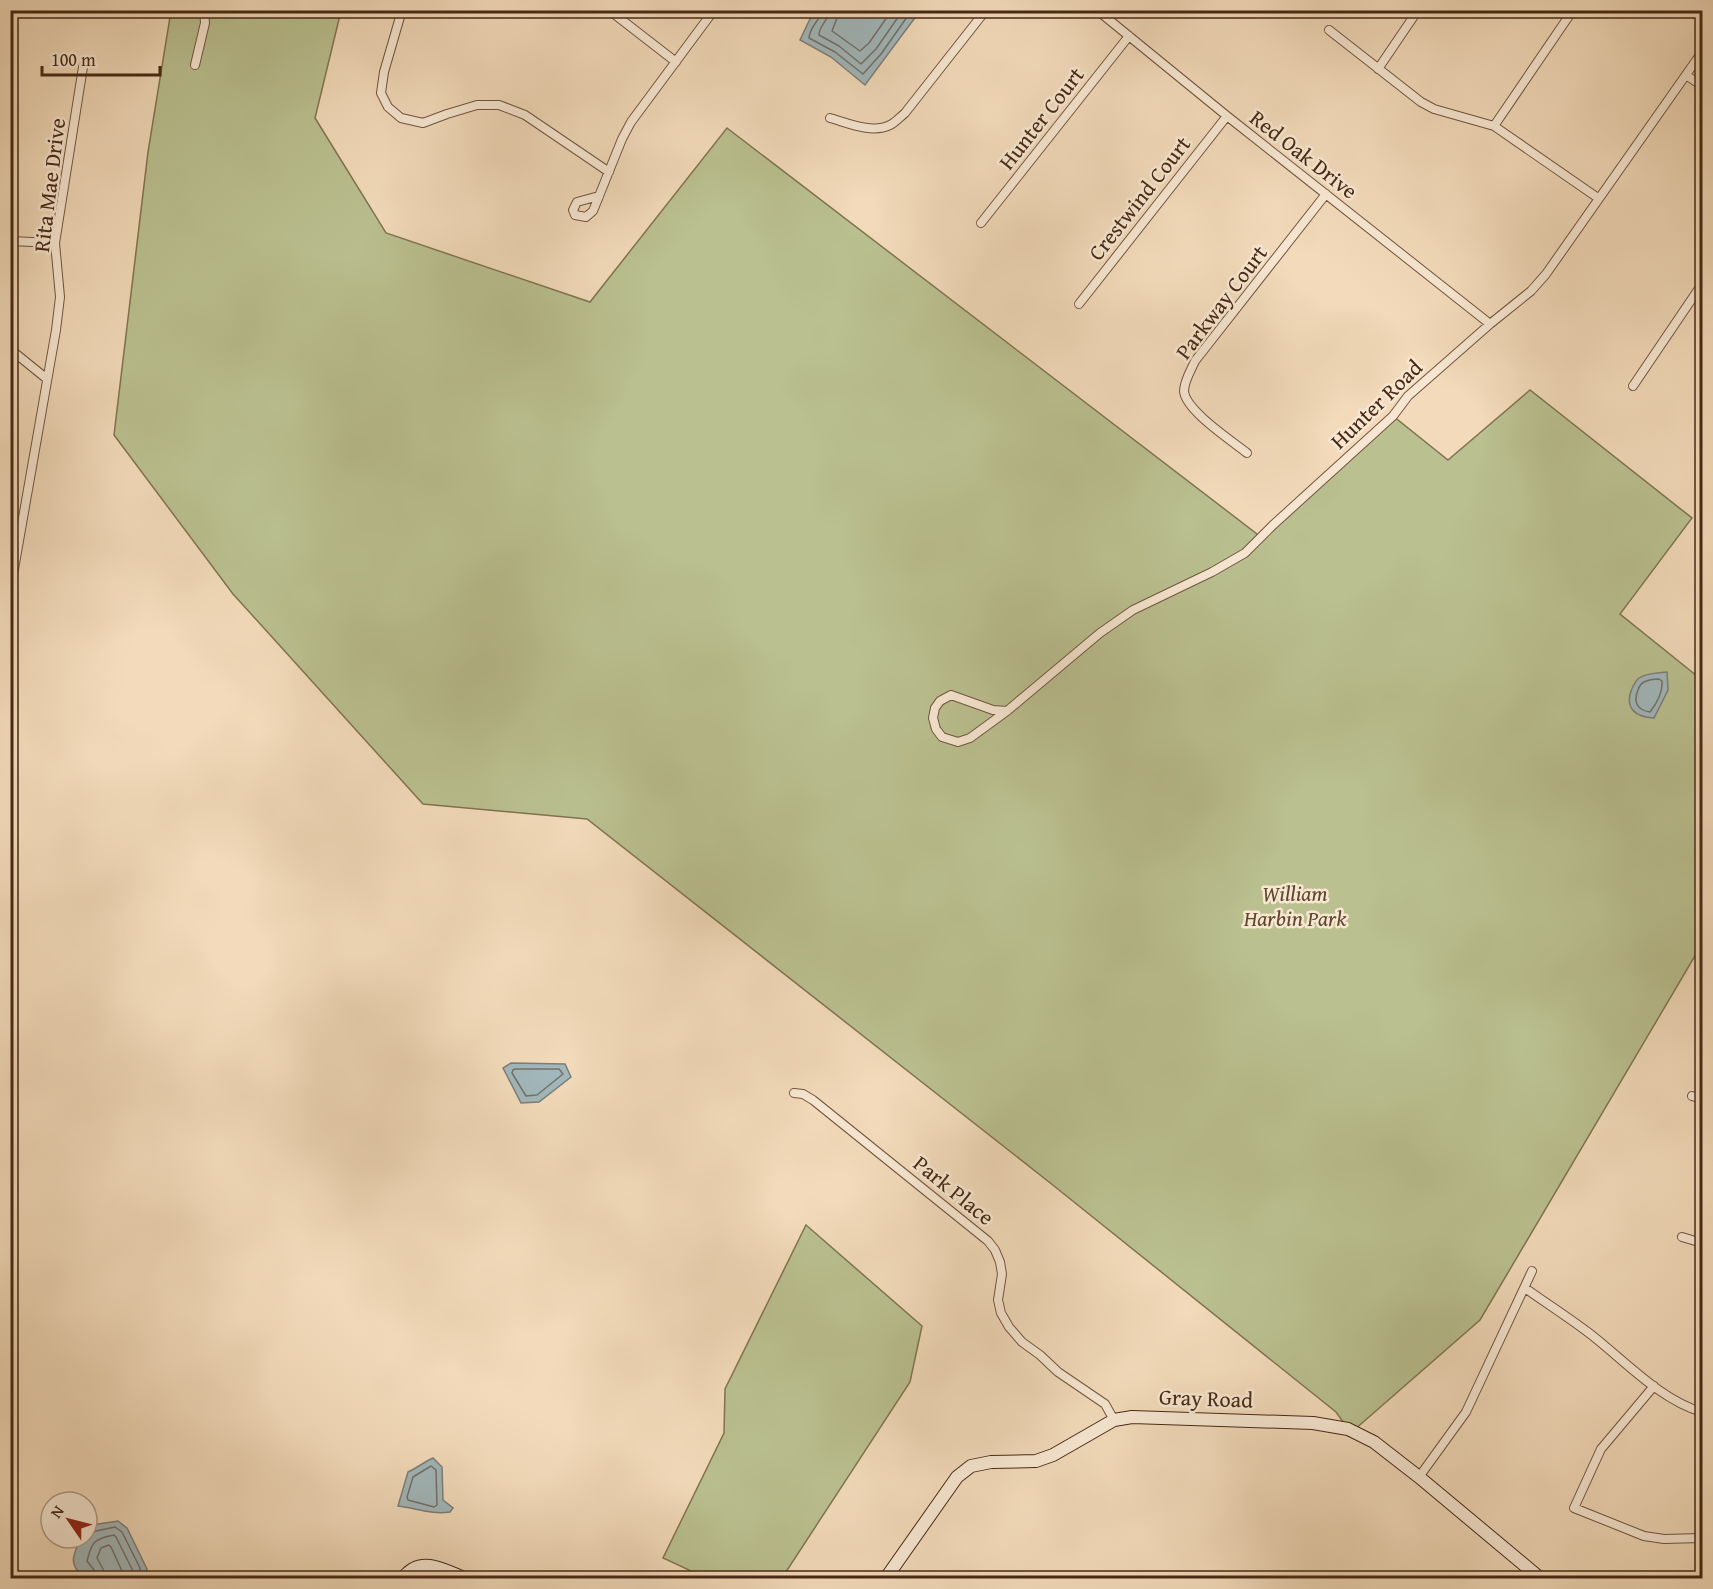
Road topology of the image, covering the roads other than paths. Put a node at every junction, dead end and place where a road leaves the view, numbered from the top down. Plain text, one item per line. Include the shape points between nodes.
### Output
1 (204, 10) edge
2 (402, 10) edge
3 (609, 10) edge
4 (714, 10) edge
5 (986, 10) edge
6 (1098, 10) edge
7 (1418, 10) edge
8 (1572, 10) edge
9 (1329, 30) dead end
10 (1129, 36) junction
11 (1702, 52) edge
12 (676, 62) junction
13 (195, 65) dead end
14 (83, 67) dead end
15 (1378, 69) junction
16 (1686, 75) junction
17 (1702, 86) edge
18 (1227, 116) junction
19 (830, 118) dead end
20 (1494, 126) junction
21 (609, 172) junction
22 (1326, 194) junction
23 (599, 196) dead end
24 (1598, 198) junction
25 (981, 223) dead end
26 (10, 241) edge
27 (55, 243) junction
28 (1702, 284) edge
29 (1079, 304) dead end
30 (1490, 324) junction
31 (10, 349) edge
32 (47, 379) junction
33 (1633, 386) dead end
34 (1247, 453) dead end
35 (12, 579) edge
36 (10, 592) edge
37 (1007, 711) junction
38 (794, 1093) dead end
39 (1692, 1096) dead end
40 (1702, 1099) edge
41 (1682, 1237) dead end
42 (1702, 1243) edge
43 (1532, 1271) dead end
44 (1525, 1288) junction
45 (1654, 1386) junction
46 (1702, 1412) edge
47 (1114, 1420) junction
48 (1419, 1476) junction
49 (1702, 1538) edge
50 (402, 1578) edge
51 (464, 1578) edge
52 (886, 1578) edge
53 (1540, 1578) edge

1 - 13 street via 205,23
2 - 21 street via 381,93 388,107 401,118 423,123 477,105 499,105 525,115
3 - 12 street
4 - 12 street
5 - 19 street via 891,125 866,128
6 - 10 street, Red Oak Drive
7 - 15 street
8 - 20 street
9 - 15 street
10 - 18 street, Red Oak Drive
10 - 25 street, Hunter Court
11 - 16 street, Hunter Road
12 - 21 street via 631,122
14 - 27 street, Rita Mae Drive
15 - 20 street via 1434,109
16 - 17 street
16 - 24 street, Hunter Road
18 - 22 street, Red Oak Drive
18 - 29 street, Crestwind Court
20 - 24 street
21 - 23 street
22 - 30 street, Red Oak Drive
22 - 34 street, Parkway Court via 1186,379 1184,392 1189,405
24 - 30 street, Hunter Road via 1546,274
26 - 27 street
27 - 32 street, Rita Mae Drive via 60,297
28 - 33 street
30 - 37 street, Hunter Road via 1408,396 1393,416 1245,554 1133,610
31 - 32 street
32 - 35 street, Rita Mae Drive
35 - 36 street, Rita Mae Drive
37 - 37 street, Hunter Road via 970,738 958,742 942,737 933,718 940,701 951,695
38 - 47 street, Park Place via 813,1100 988,1241 1000,1262 998,1300 1009,1327 1058,1372 1105,1404
39 - 40 street
41 - 42 street
43 - 44 street
44 - 45 street via 1588,1332
44 - 48 street via 1466,1412
45 - 46 street
45 - 49 street via 1601,1449 1574,1508 1644,1536
47 - 48 street, Gray Road via 1132,1417 1313,1423 1360,1434
47 - 52 street, Gray Road via 1036,1461 971,1466 957,1478
48 - 53 street, Gray Road
50 - 51 street via 423,1566 439,1567

